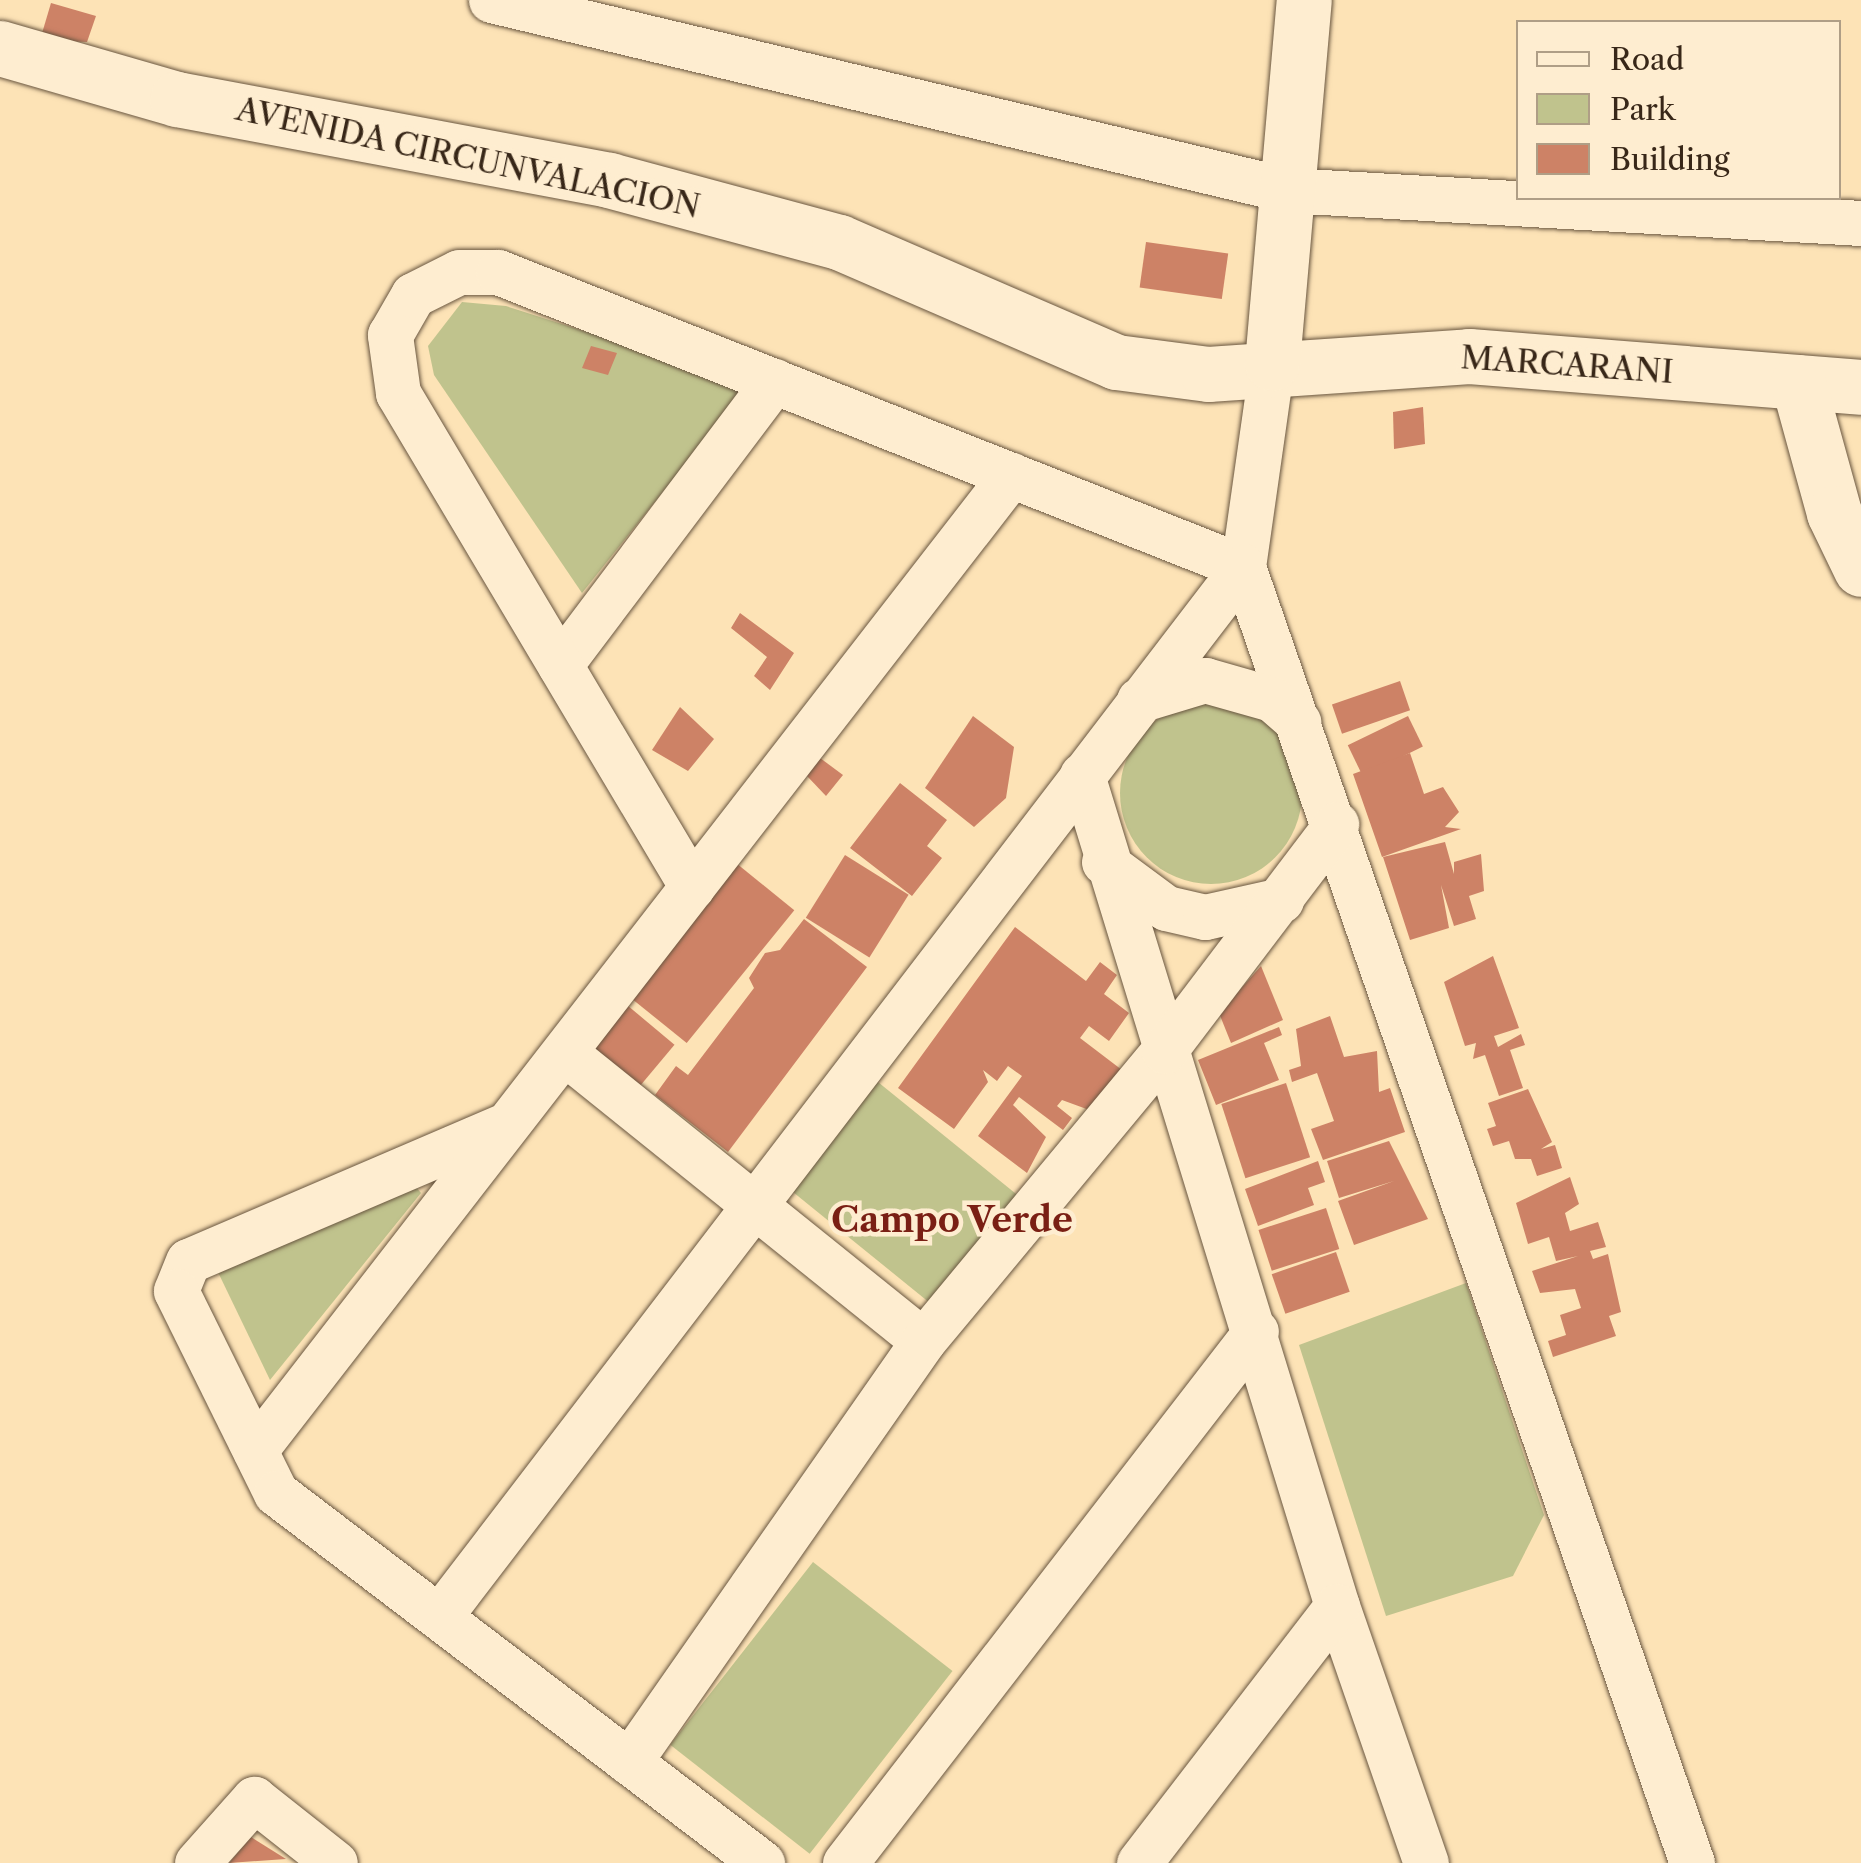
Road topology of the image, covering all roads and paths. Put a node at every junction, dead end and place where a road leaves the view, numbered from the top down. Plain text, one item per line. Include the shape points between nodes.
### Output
1 (491, 0) edge
2 (1304, 0) edge
3 (0, 48) edge
4 (1287, 190) junction
5 (1861, 223) edge
6 (1272, 363) junction
7 (774, 381) junction
8 (1798, 382) junction
9 (1861, 387) edge
10 (1011, 475) junction
11 (1243, 567) junction
12 (1861, 569) edge
13 (560, 666) junction
14 (1138, 700) junction
15 (1298, 722) junction
16 (1082, 775) junction
17 (1336, 824) junction
18 (1104, 862) junction
19 (692, 887) junction
20 (1281, 900) junction
21 (1164, 1051) junction
22 (565, 1053) junction
23 (506, 1125) junction
24 (750, 1199) junction
25 (1256, 1331) junction
26 (923, 1341) junction
27 (255, 1450) junction
28 (1337, 1606) junction
29 (440, 1617) junction
30 (629, 1762) junction
31 (197, 1863) edge
32 (335, 1863) edge
33 (762, 1863) edge
34 (845, 1863) edge
35 (1138, 1863) edge
36 (1426, 1863) edge
37 (1692, 1863) edge

1 - 4 street
2 - 4 main road
3 - 6 main road, AVENIDA CIRCUNVALACION via 177,100 610,180 839,242 1116,362 1208,374
4 - 5 street
4 - 6 main road
6 - 8 main road, MARCARANI via 1470,356
6 - 11 street
7 - 10 street
7 - 13 street
7 - 13 street via 498,272 459,272 413,295 390,335 398,393
8 - 9 main road, MARCARANI
8 - 12 main road via 1834,513
10 - 11 street
10 - 19 street
11 - 14 street
11 - 15 street
13 - 19 street
14 - 15 street via 1205,680 1272,700
14 - 16 street
15 - 17 street
16 - 18 street
16 - 24 street
17 - 20 street
17 - 37 street
18 - 20 street via 1166,908 1205,916
18 - 21 street
19 - 22 street
20 - 21 street
21 - 25 street
21 - 26 street
22 - 23 street
22 - 24 street
23 - 27 street
23 - 27 street via 188,1262 176,1290
24 - 26 street
24 - 29 street
25 - 28 street
25 - 34 street
26 - 30 street
27 - 29 street via 276,1493
28 - 35 street
28 - 36 street
29 - 30 street
30 - 33 street
31 - 32 street via 254,1799

